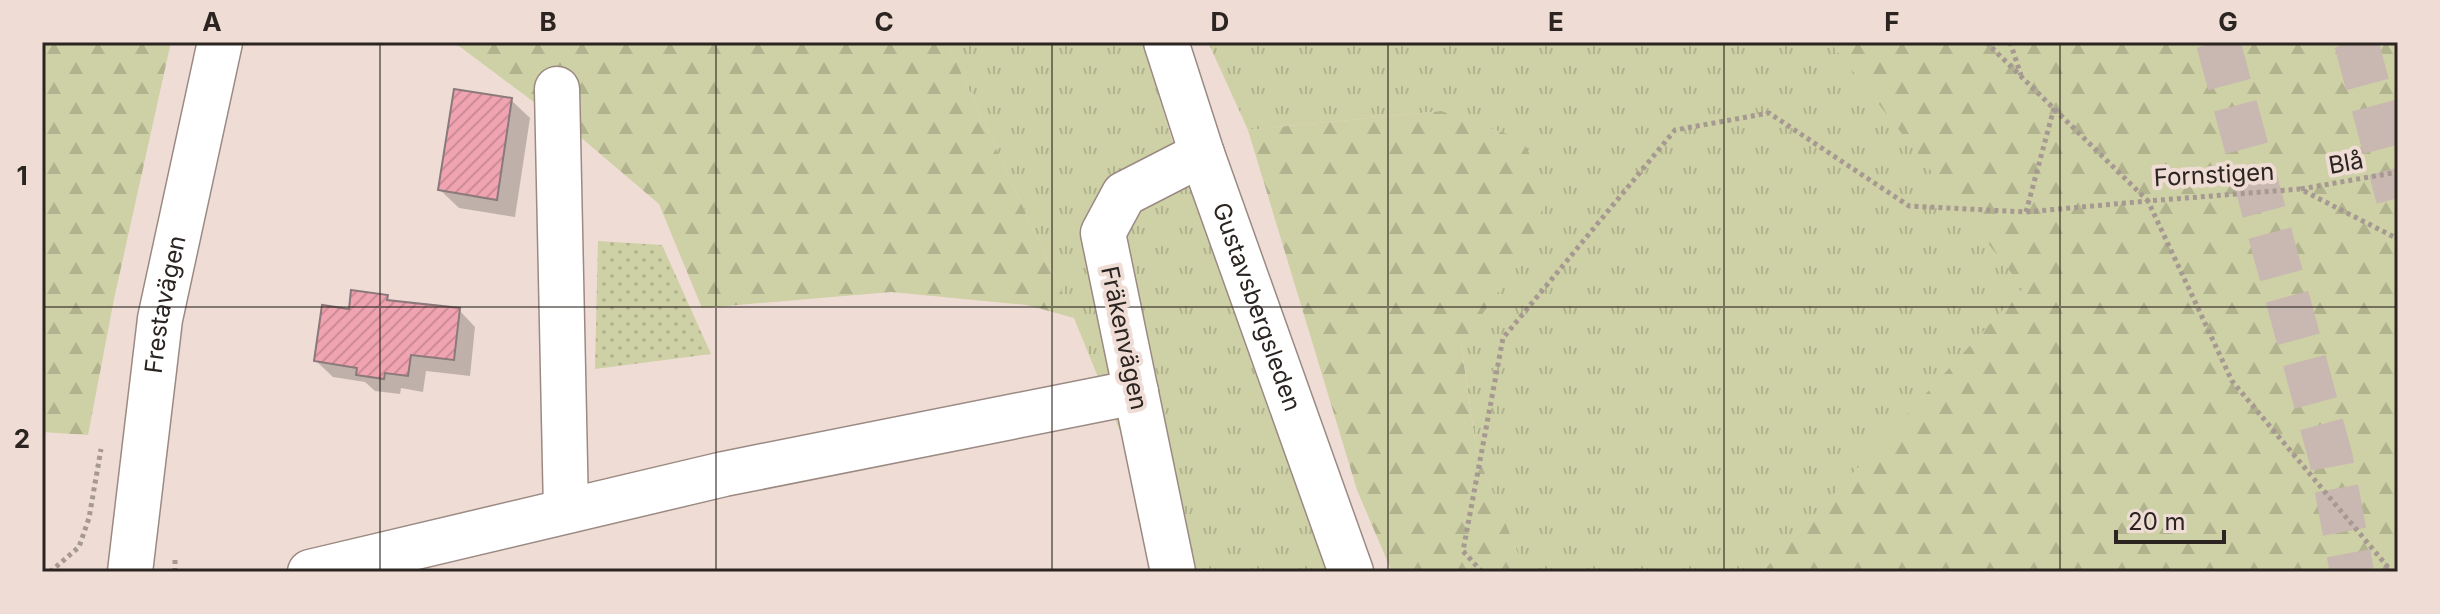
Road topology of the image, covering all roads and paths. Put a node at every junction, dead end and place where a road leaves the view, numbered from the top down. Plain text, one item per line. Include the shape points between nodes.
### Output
1 (220, 42) edge
2 (1166, 42) edge
3 (1986, 42) edge
4 (2010, 42) edge
5 (2021, 76) junction
6 (557, 89) dead end
7 (2054, 108) junction
8 (1202, 154) junction
9 (2398, 172) edge
10 (2300, 189) junction
11 (2148, 201) junction
12 (2026, 212) junction
13 (2398, 239) edge
14 (1136, 392) junction
15 (566, 511) junction
16 (130, 572) edge
17 (310, 572) edge
18 (1173, 572) edge
19 (1351, 572) edge
20 (1482, 572) edge
21 (2392, 572) edge

1 - 16 street, Frestavägen via 160,319
2 - 8 street, Gustavsbergsleden
3 - 5 path, Fornstigen
4 - 5 path
5 - 7 path, Fornstigen
6 - 15 street
7 - 11 path, Fornstigen
7 - 12 path
8 - 14 street, Fräkenvägen via 1124,194 1103,233
8 - 19 street, Gustavsbergsleden
9 - 10 path, Blå
10 - 11 path, Fornstigen
10 - 13 path, Fornstigen
11 - 12 path
11 - 21 path via 2232,381
12 - 20 path via 1909,206 1769,113 1675,130 1503,338 1463,551
14 - 15 street
14 - 18 street, Fräkenvägen
15 - 17 street

